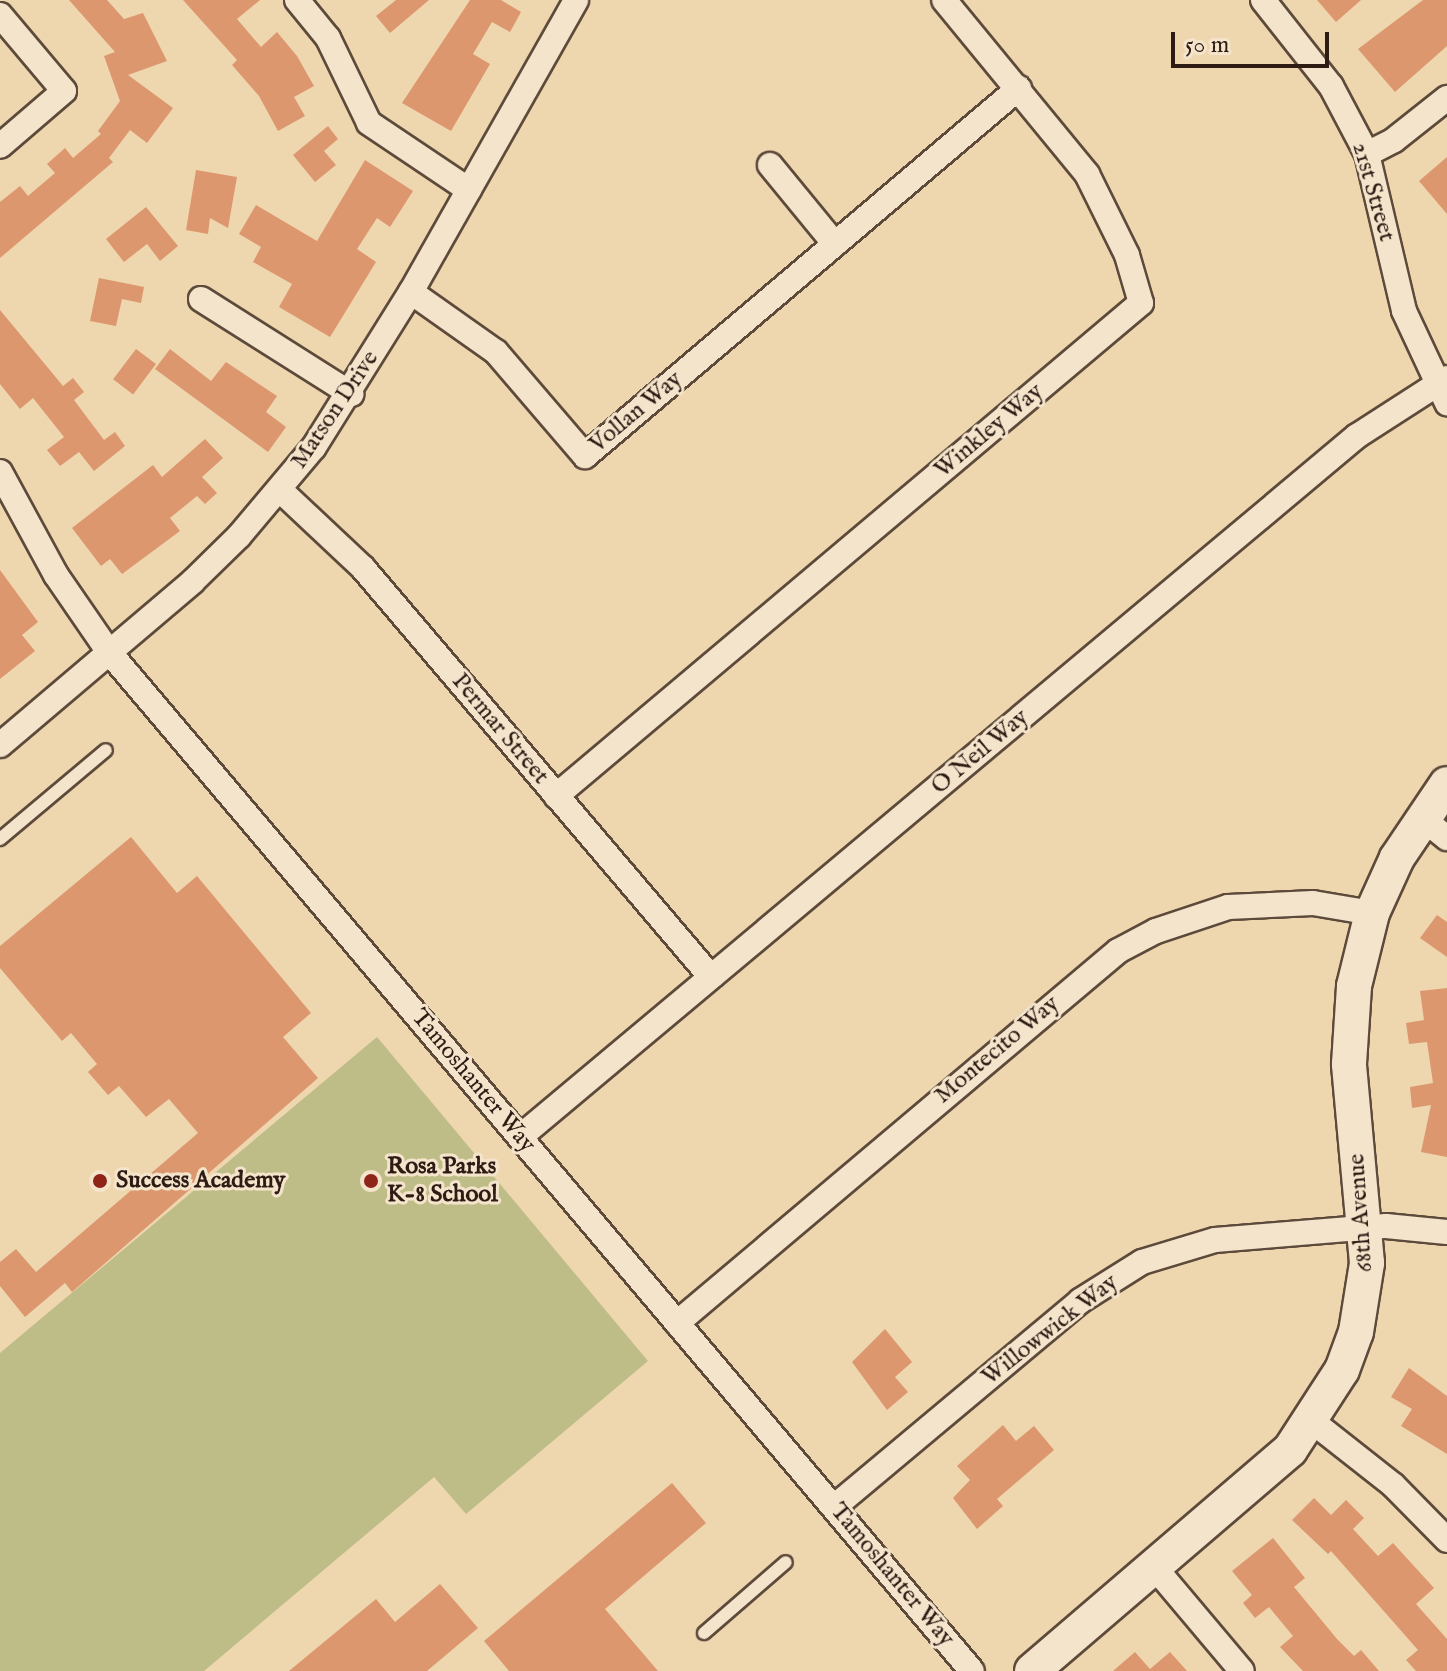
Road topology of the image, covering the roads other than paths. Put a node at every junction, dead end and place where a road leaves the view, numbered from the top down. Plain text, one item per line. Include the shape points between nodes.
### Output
1 (297, 0) edge
2 (576, 0) edge
3 (944, 0) edge
4 (1263, 0) edge
5 (0, 15) edge
6 (1019, 88) junction
7 (1447, 98) edge
8 (0, 146) edge
9 (1367, 154) junction
10 (770, 165) dead end
11 (469, 190) junction
12 (835, 244) junction
13 (411, 292) junction
14 (201, 299) dead end
15 (1443, 389) edge
16 (351, 394) junction
17 (0, 472) edge
18 (280, 490) junction
19 (109, 652) junction
20 (0, 745) edge
21 (106, 750) dead end
22 (1447, 784) edge
23 (556, 796) junction
24 (1434, 828) edge
25 (0, 839) edge
26 (1372, 913) junction
27 (711, 977) junction
28 (520, 1137) junction
29 (1366, 1227) junction
30 (1447, 1232) edge
31 (677, 1323) junction
32 (1313, 1422) junction
33 (834, 1507) junction
34 (1447, 1540) edge
35 (786, 1562) dead end
36 (1156, 1569) junction
37 (704, 1633) dead end
38 (972, 1671) edge
39 (1032, 1671) edge
40 (1242, 1671) edge

1 - 11 street via 328,38 369,123
2 - 11 street, Matson Drive
3 - 6 street, Winkley Way
4 - 9 street, 21st Street via 1331,86
5 - 8 street via 64,91
6 - 12 street, Vollan Way
6 - 23 street, Winkley Way via 1101,198 1141,303
7 - 9 street via 1404,134
9 - 15 street, 21st Street via 1404,311
10 - 12 street
11 - 13 street, Matson Drive
12 - 13 street, Vollan Way via 585,456 496,352
13 - 16 street, Matson Drive
14 - 16 street
15 - 27 street, O Neil Way via 1357,436
16 - 18 street, Matson Drive
17 - 19 street, Tamoshanter Way via 56,575
18 - 19 street, Matson Drive via 192,582
18 - 23 street, Permar Street via 363,568
19 - 20 street, Matson Drive
19 - 28 street, Tamoshanter Way
21 - 25 lane
22 - 24 street, 68th Avenue
23 - 27 street, Permar Street
24 - 26 street, 68th Avenue
26 - 29 street, 68th Avenue via 1349,1024
26 - 31 street, Montecito Way via 1313,903 1228,907 1156,931 1118,951
27 - 28 street, O Neil Way
28 - 31 street, Tamoshanter Way
29 - 30 street, Willowwick Way
29 - 32 street, 68th Avenue via 1364,1293 1356,1332
29 - 33 street, Willowwick Way via 1215,1240 1142,1262 1080,1301
31 - 33 street, Tamoshanter Way
32 - 34 street via 1393,1485
32 - 36 street, 68th Avenue via 1265,1474
33 - 38 street, Tamoshanter Way
35 - 37 lane
36 - 39 street, 68th Avenue
36 - 40 street

